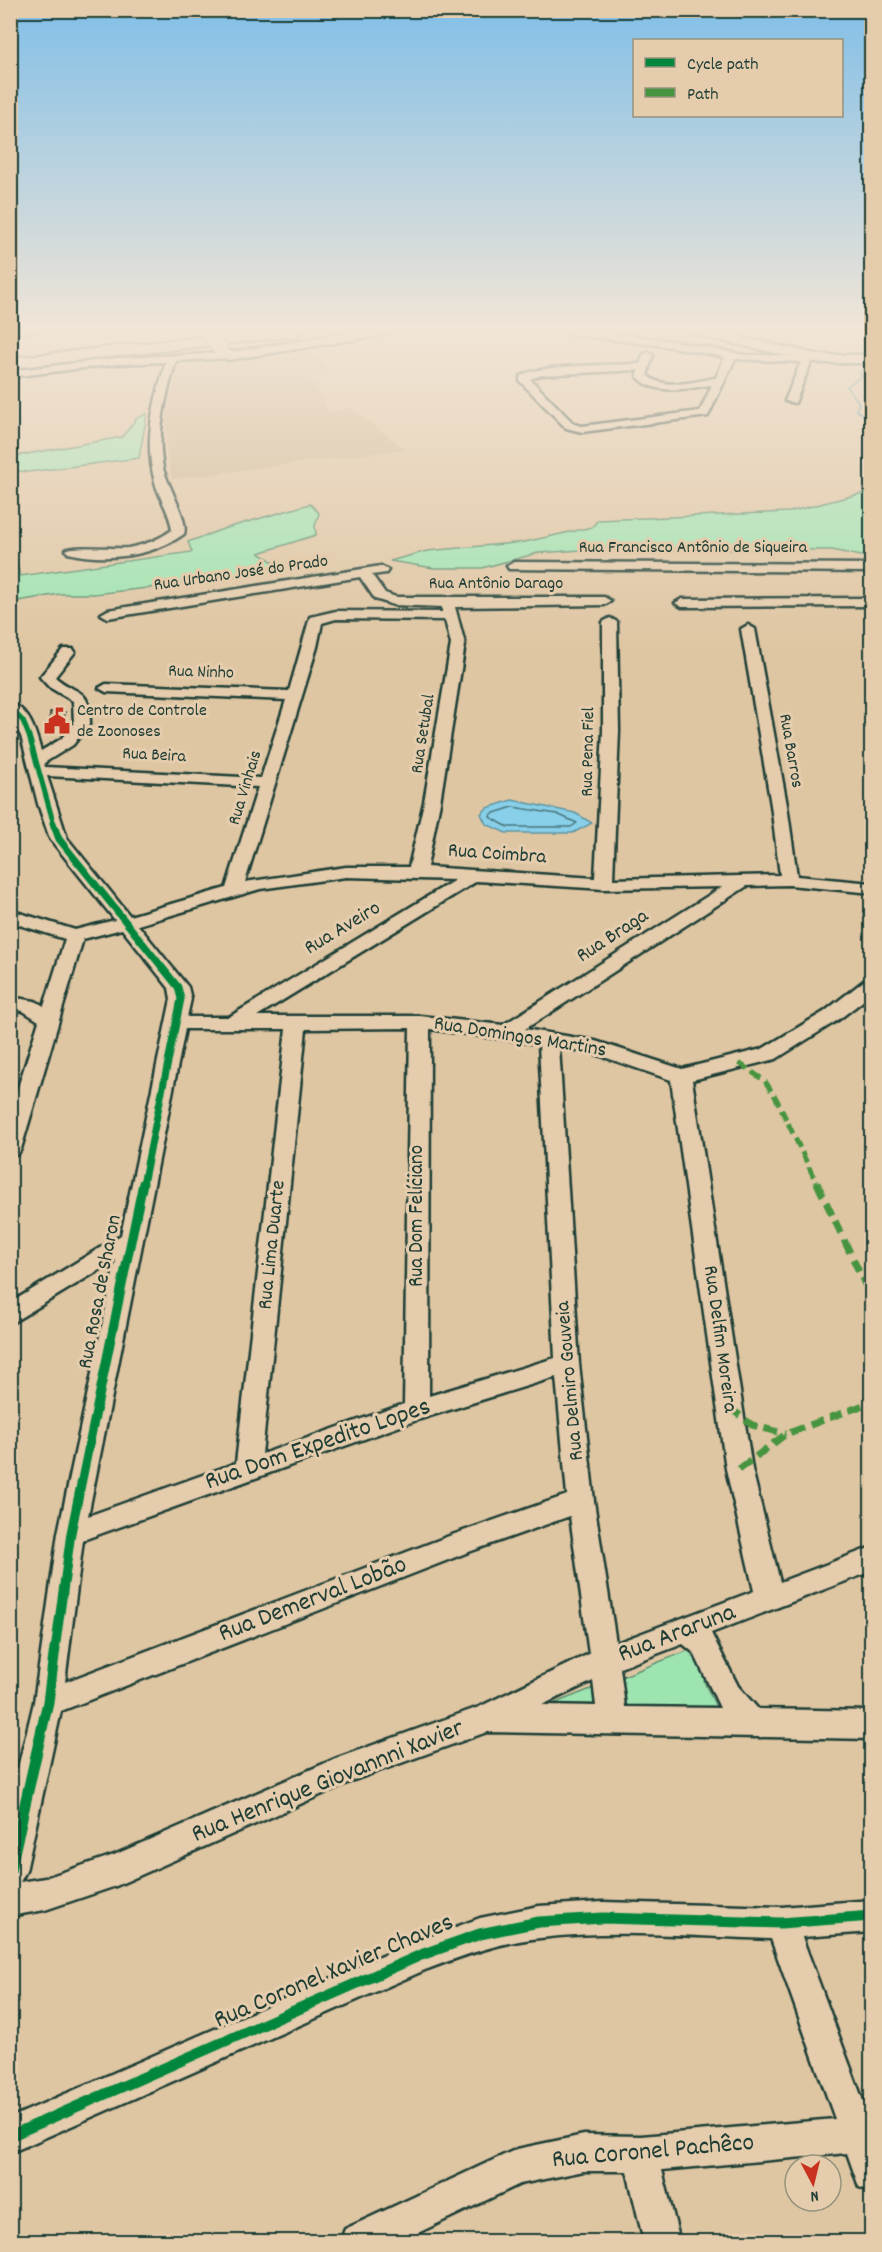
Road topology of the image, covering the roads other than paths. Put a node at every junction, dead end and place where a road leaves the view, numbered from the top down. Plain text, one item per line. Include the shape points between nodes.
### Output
1 (154, 436) edge
2 (73, 550) dead end
3 (514, 566) dead end
4 (872, 568) edge
5 (381, 570) dead end
6 (364, 574) junction
7 (605, 595) junction
8 (388, 600) junction
9 (872, 602) edge
10 (682, 603) dead end
11 (448, 610) junction
12 (108, 614) dead end
13 (390, 615) junction
14 (748, 629) dead end
15 (68, 652) dead end
16 (106, 688) dead end
17 (294, 696) junction
18 (10, 708) edge
19 (37, 766) junction
20 (268, 783) junction
21 (417, 872) junction
22 (473, 876) junction
23 (745, 880) junction
24 (789, 880) junction
25 (604, 884) junction
26 (872, 888) edge
27 (234, 890) junction
28 (10, 915) edge
29 (126, 921) junction
30 (75, 936) junction
31 (872, 984) edge
32 (58, 987) junction
33 (19, 1004) edge
34 (49, 1018) junction
35 (236, 1021) junction
36 (297, 1021) junction
37 (420, 1022) junction
38 (176, 1023) junction
39 (506, 1032) junction
40 (549, 1040) junction
41 (681, 1076) junction
42 (10, 1149) edge
43 (129, 1241) junction
44 (10, 1315) edge
45 (567, 1364) junction
46 (416, 1410) junction
47 (249, 1468) junction
48 (580, 1501) junction
49 (71, 1533) junction
50 (872, 1559) edge
51 (770, 1599) junction
52 (688, 1631) junction
53 (604, 1661) junction
54 (48, 1702) junction
55 (487, 1718) junction
56 (613, 1721) junction
57 (750, 1721) junction
58 (872, 1725) edge
59 (10, 1871) edge
60 (10, 1900) edge
61 (872, 1916) edge
62 (781, 1923) junction
63 (856, 2135) junction
64 (10, 2136) edge
65 (641, 2154) junction
66 (872, 2174) edge
67 (358, 2241) edge
68 (662, 2241) edge

1 - 2 street via 159,477 179,531 134,550 95,554
3 - 7 street, Rua Francisco Antônio de Siqueira
4 - 7 street, Rua Francisco Antônio de Siqueira
5 - 6 street, Rua Urbano José do Prado
6 - 8 street
6 - 12 street, Rua Urbano José do Prado
7 - 11 street, Rua Antônio Darago
7 - 25 street, Rua Pena Fiel via 611,731
8 - 11 street, Rua Antônio Darago
8 - 13 street
9 - 10 street
11 - 13 street
11 - 21 street, Rua Setubal via 458,644
13 - 17 street, Rua Vinhais via 326,616 315,620
14 - 24 street, Rua Barros
15 - 19 street via 47,677 77,693 82,700 82,723 67,742
16 - 17 street, Rua Ninho
17 - 20 street, Rua Vinhais
18 - 19 street, Rua Rosa de Sharon via 23,721
19 - 20 street, Rua Beira
19 - 29 street, Rua Rosa de Sharon via 59,838
20 - 27 street, Rua Vinhais
21 - 22 street, Rua Coimbra
21 - 27 street, Rua Coimbra via 346,872
22 - 25 street, Rua Coimbra
22 - 35 street, Rua Aveiro
23 - 24 street, Rua Coimbra
23 - 25 street, Rua Coimbra
23 - 39 street, Rua Braga
24 - 26 street, Rua Coimbra
27 - 29 street, Rua Coimbra
28 - 30 street
29 - 30 street, Rua Coimbra
29 - 38 street, Rua Rosa de Sharon via 178,987 181,999
30 - 32 street
31 - 41 street, Rua Domingos Martins via 831,1016 770,1054
32 - 33 street
32 - 34 street
33 - 34 street
34 - 42 street
35 - 36 street, Rua Domingos Martins
35 - 38 street, Rua Domingos Martins
36 - 37 street, Rua Domingos Martins
36 - 47 street, Rua Lima Duarte
37 - 39 street, Rua Domingos Martins
37 - 46 street, Rua Dom Felíciano
38 - 43 street, Rua Rosa de Sharon
39 - 40 street, Rua Domingos Martins
40 - 41 street, Rua Domingos Martins via 608,1051
40 - 45 street, Rua Delmiro Gouveia
41 - 51 street, Rua Delfim Moreira via 739,1469
43 - 44 street
43 - 49 street, Rua Rosa de Sharon
45 - 46 street, Rua Dom Expedito Lopes
45 - 48 street, Rua Delmiro Gouveia
46 - 47 street, Rua Dom Expedito Lopes
47 - 49 street, Rua Dom Expedito Lopes
48 - 53 street, Rua Delmiro Gouveia
48 - 54 street, Rua Demerval Lobão
49 - 54 street, Rua Rosa de Sharon
50 - 51 street, Rua Araruna
51 - 52 street, Rua Araruna
52 - 53 street, Rua Araruna
52 - 57 street via 704,1644 728,1696
53 - 55 street, Rua Araruna
53 - 56 street, Rua Delmiro Gouveia
54 - 59 street, Rua Rosa de Sharon
55 - 56 street, Rua Henrique Giovannni Xavier
55 - 60 street, Rua Henrique Giovannni Xavier via 348,1768 116,1870 45,1894
56 - 57 street, Rua Henrique Giovannni Xavier
57 - 58 street, Rua Henrique Giovannni Xavier
61 - 62 street, Rua Coronel Xavier Chaves
62 - 63 street
62 - 64 street, Rua Coronel Xavier Chaves via 603,1918 539,1922 480,1934 421,1955
63 - 65 street, Rua Coronel Pachêco
63 - 66 street
65 - 67 street, Rua Coronel Pachêco via 584,2153 517,2168
65 - 68 street

